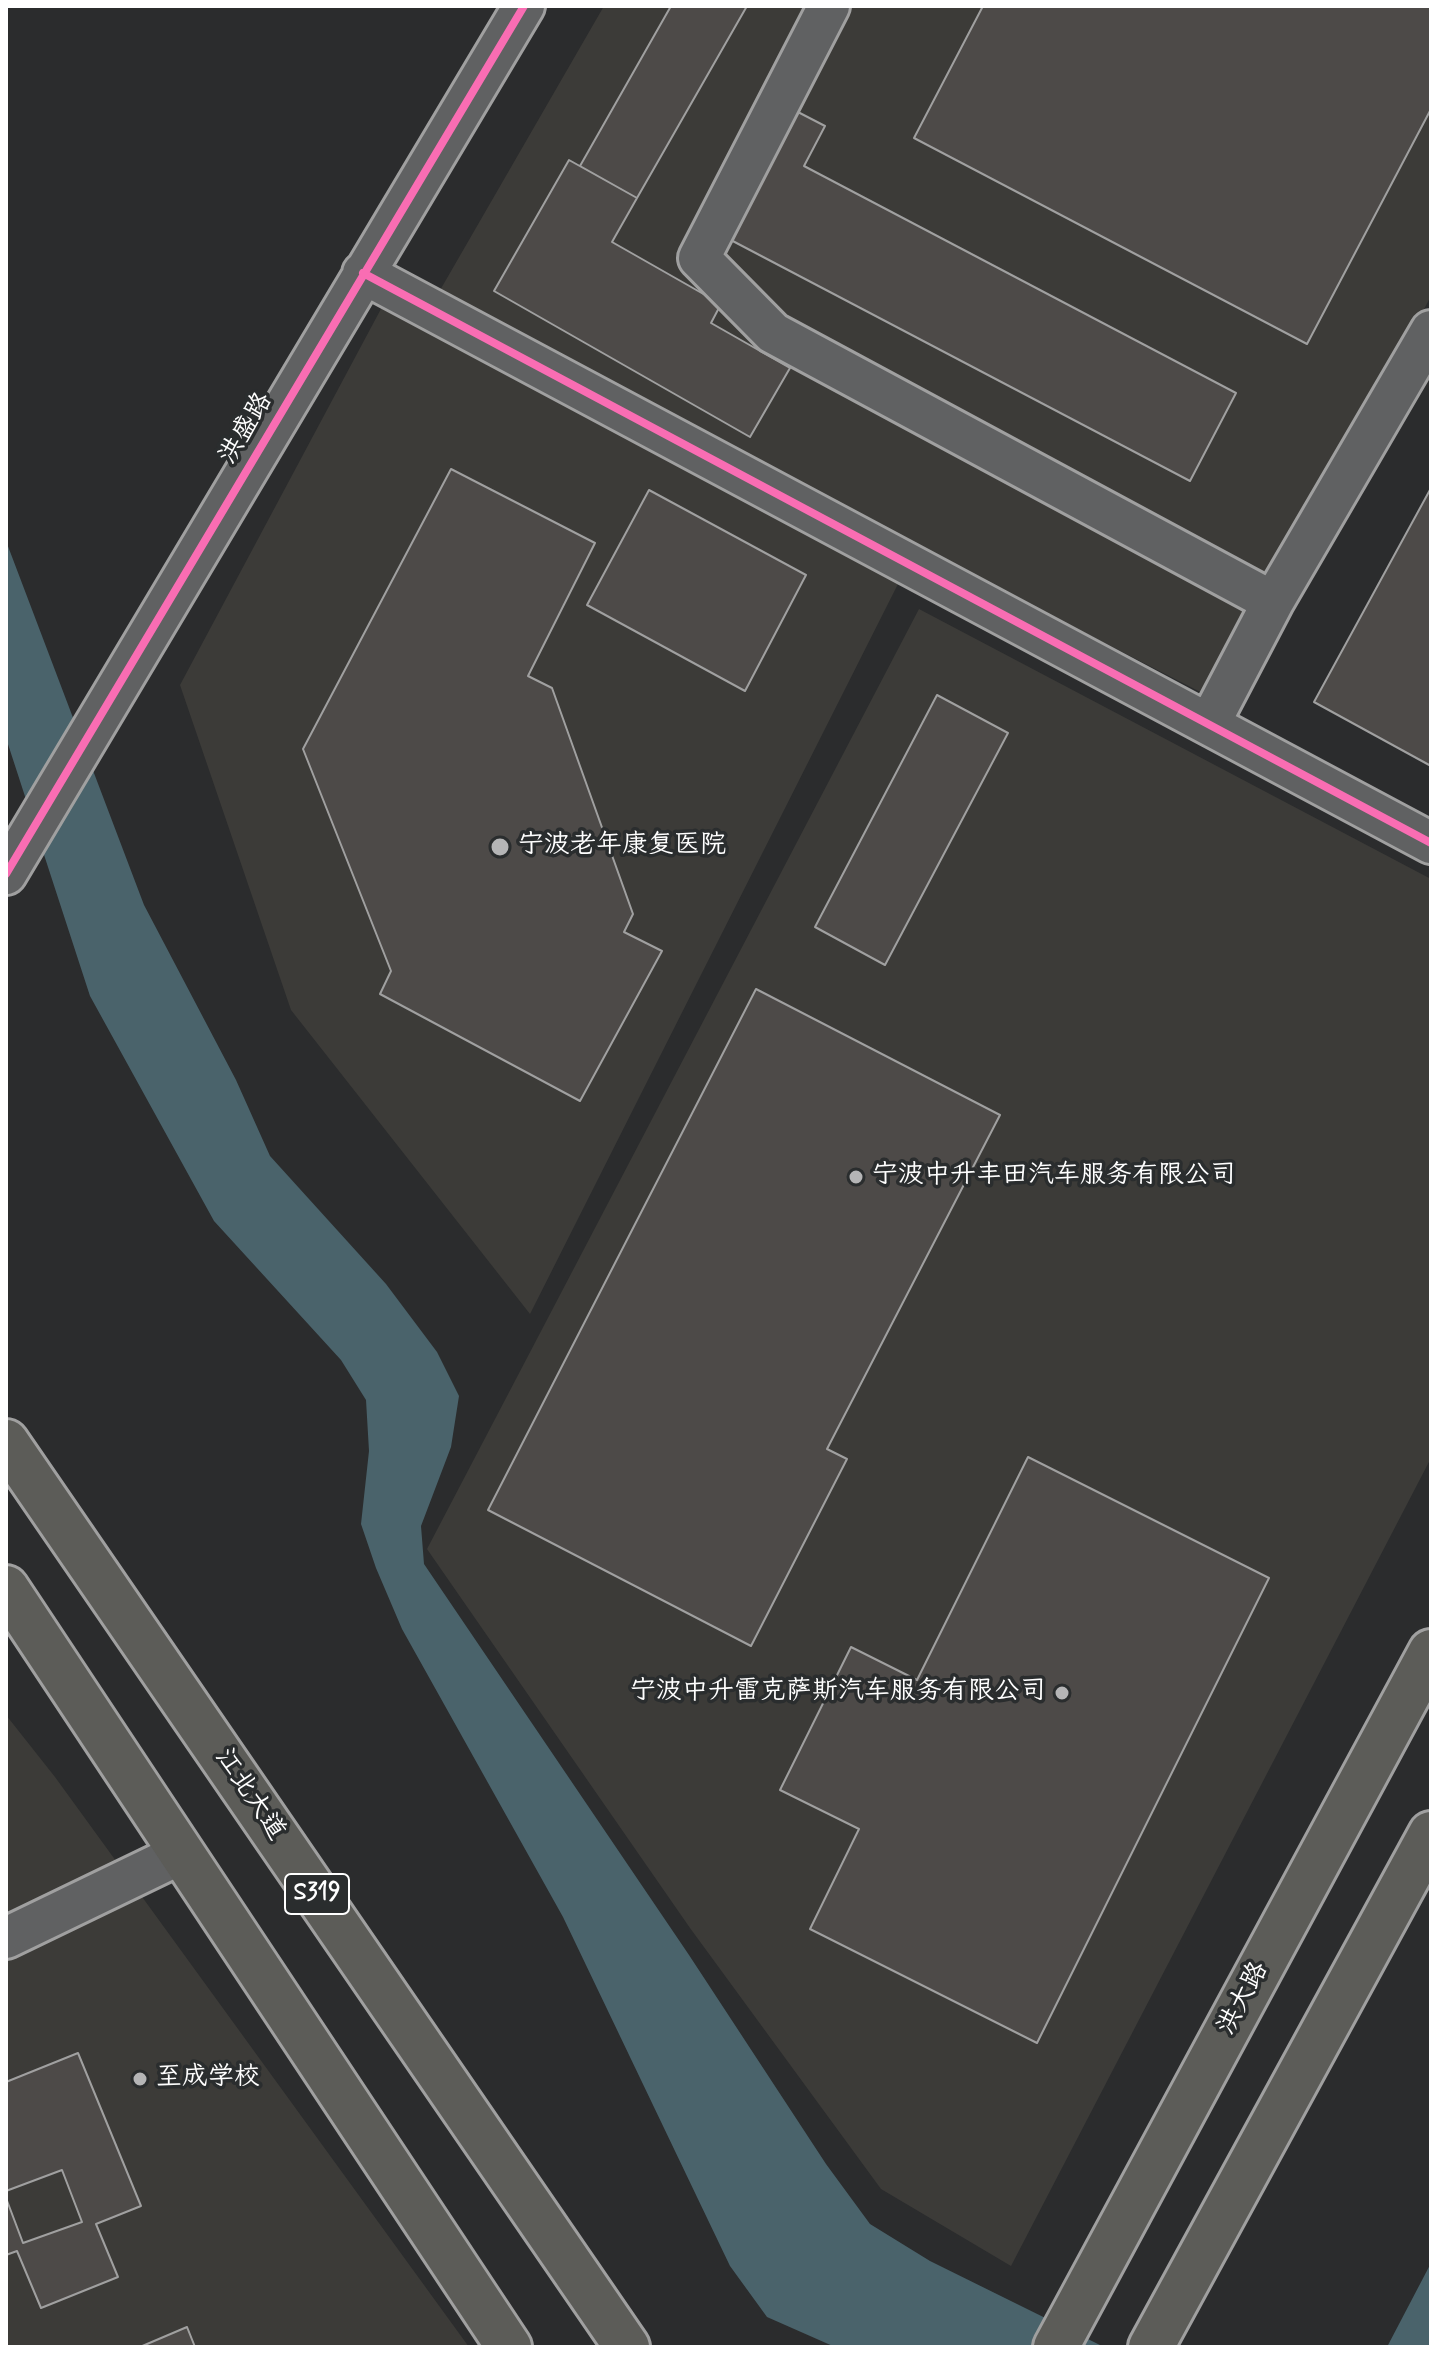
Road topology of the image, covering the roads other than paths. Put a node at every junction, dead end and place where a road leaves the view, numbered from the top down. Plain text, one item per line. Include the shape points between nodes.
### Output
1 (524, 6) edge
2 (829, 6) edge
3 (363, 273) junction
4 (1431, 331) edge
5 (1273, 602) junction
6 (1209, 724) junction
7 (1431, 843) edge
8 (7, 872) edge
9 (6, 1442) edge
10 (6, 1588) edge
11 (1431, 1652) edge
12 (1431, 1834) edge
13 (182, 1853) junction
14 (6, 1938) edge
15 (509, 2347) edge
16 (627, 2347) edge
17 (1056, 2347) edge
18 (1151, 2347) edge

1 - 3 street, 洪盛路
2 - 5 street via 699,258 773,333
3 - 6 street
3 - 8 street, 洪盛路
4 - 5 street
5 - 6 street
6 - 7 street
9 - 16 main road, 江北大道 / S319
10 - 13 main road
11 - 17 main road, 洪大路
12 - 18 main road
13 - 14 street
13 - 15 main road

